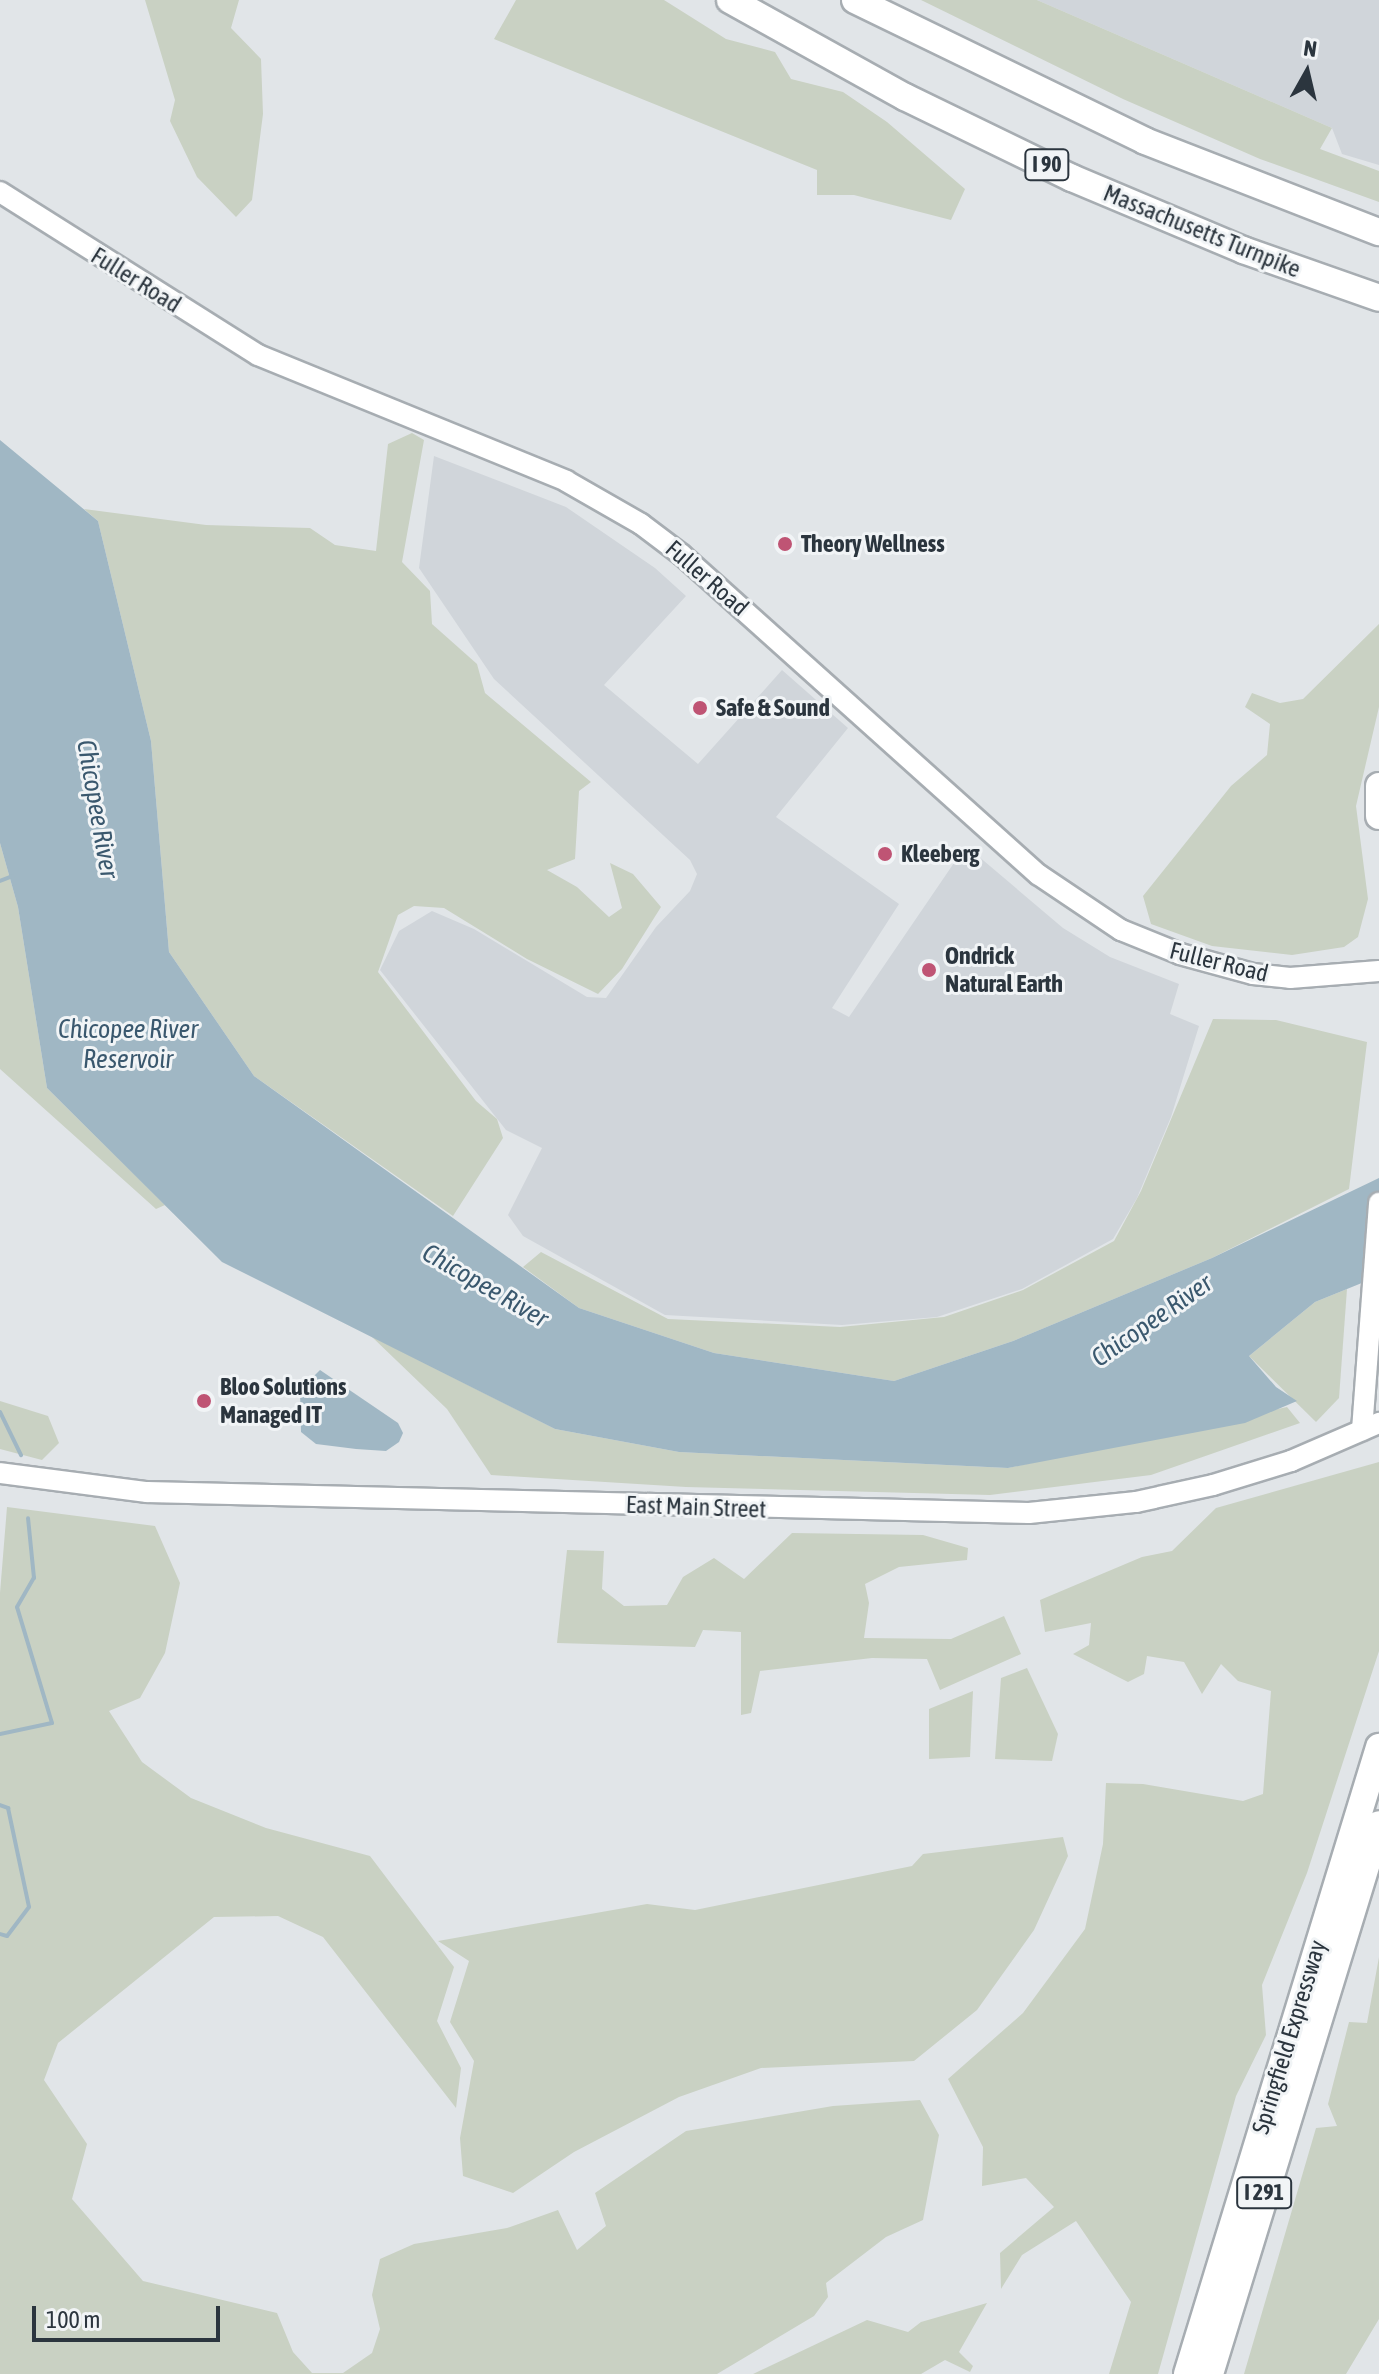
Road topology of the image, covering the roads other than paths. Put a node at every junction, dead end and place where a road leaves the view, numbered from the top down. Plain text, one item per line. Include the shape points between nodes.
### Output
1 (730, 0) edge
2 (855, 0) edge
3 (0, 192) edge
4 (1379, 232) edge
5 (1379, 298) edge
6 (1379, 786) edge
7 (1379, 816) edge
8 (1379, 971) edge
9 (1379, 1203) edge
10 (1370, 1426) edge
11 (0, 1473) edge
12 (1379, 1747) edge
13 (1379, 1824) edge
14 (1187, 2374) edge
15 (1210, 2374) edge

1 - 5 highway, Massachusetts Turnpike / I 90 via 884,87 1072,178 1243,250
2 - 4 highway, I 90 via 1145,141
3 - 8 main road, Fuller Road via 258,355 566,481 630,517 682,555 1039,875 1121,930 1180,954 1253,974 1290,978
6 - 7 highway
9 - 10 main road via 1369,1326
10 - 11 main road, East Main Street via 1291,1461 1176,1494 1093,1508 1001,1514 147,1492
12 - 14 highway, Springfield Expressway / I 291
13 - 15 highway, Springfield Expressway / I 291

